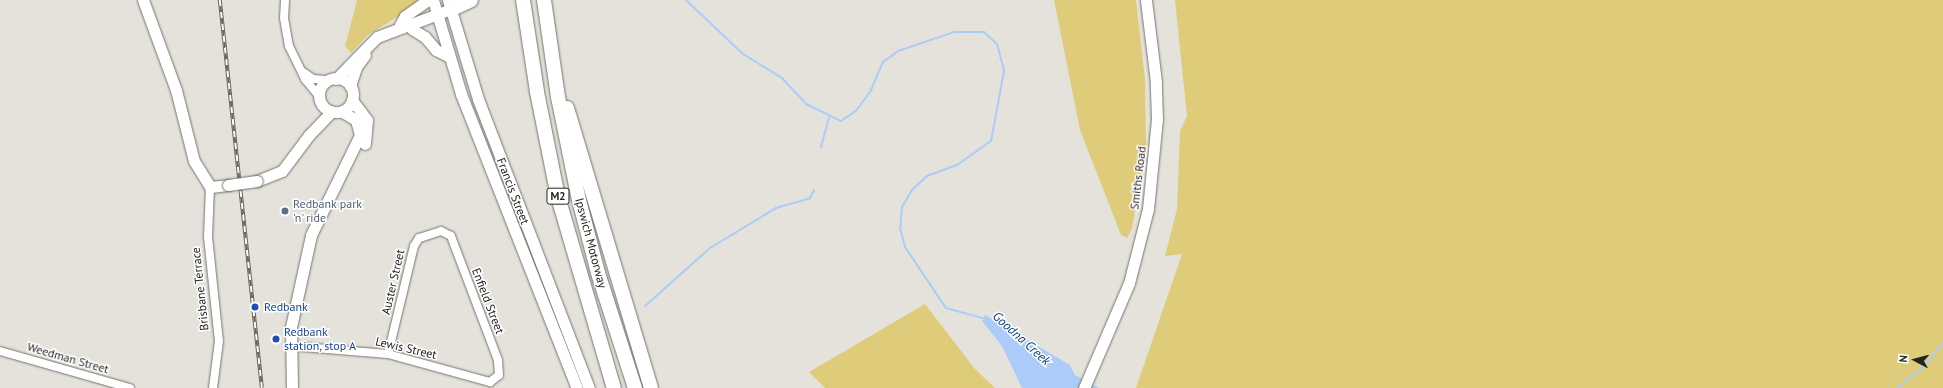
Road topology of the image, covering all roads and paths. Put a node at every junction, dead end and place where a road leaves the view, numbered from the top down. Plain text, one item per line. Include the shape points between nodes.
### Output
1 (143, 0) edge
2 (285, 0) edge
3 (428, 0) edge
4 (433, 0) edge
5 (471, 0) edge
6 (523, 0) edge
7 (544, 0) edge
8 (1146, 0) edge
9 (449, 5) edge
10 (437, 17) junction
11 (400, 26) junction
12 (412, 29) junction
13 (448, 56) junction
14 (302, 71) junction
15 (332, 79) junction
16 (350, 86) junction
17 (558, 97) junction
18 (320, 99) junction
19 (352, 100) junction
20 (337, 111) junction
21 (309, 135) junction
22 (341, 173) junction
23 (210, 187) junction
24 (441, 231) joint
25 (290, 346) junction
26 (0, 351) edge
27 (388, 354) junction
28 (1085, 381) edge
29 (490, 382) joint
30 (130, 388) edge
31 (213, 388) edge
32 (292, 388) edge
33 (577, 388) edge
34 (589, 388) edge
35 (614, 388) edge
36 (635, 388) edge
37 (651, 388) edge
38 (1076, 388) edge

1 - 23 main road via 176,90 191,154
2 - 14 street via 286,35
3 - 11 main road via 405,16
4 - 10 main road, Francis Street
5 - 9 highway
6 - 35 highway, Ipswich Motorway / M2 via 537,92 558,197 583,291
7 - 17 highway, Ipswich Motorway / M2
8 - 28 main road, Smiths Road via 1156,82 1154,165 1138,252 1129,283
9 - 10 main road
9 - 34 main road, Francis Street via 478,99
10 - 11 main road
10 - 12 main road
10 - 13 main road, Francis Street
11 - 15 main road via 370,41
12 - 13 main road via 425,37 436,50
12 - 16 main road via 385,40 369,51 358,64
13 - 33 main road, Francis Street
14 - 15 street via 313,79
14 - 18 street
15 - 16 main road
15 - 18 main road via 322,87
16 - 19 main road
17 - 36 highway, Ipswich Motorway / M2 via 588,238
17 - 37 highway via 570,114 607,250
18 - 20 main road
18 - 21 main road
19 - 20 main road
19 - 22 main road via 367,120 368,133 364,146
20 - 21 main road
20 - 22 main road via 353,116 360,130 357,143
21 - 23 main road, bridge via 282,171 257,181
22 - 25 main road via 311,235 294,312
23 - 31 street, Brisbane Terrace via 207,230 219,341
24 - 27 street, Auster Street via 419,238 414,246
24 - 29 street, Enfield Street via 451,236 498,360 499,375
25 - 27 street, Lewis Street
25 - 32 main road
26 - 30 street, Weedman Street
27 - 29 street, Lewis Street
28 - 38 main road, Smiths Road

